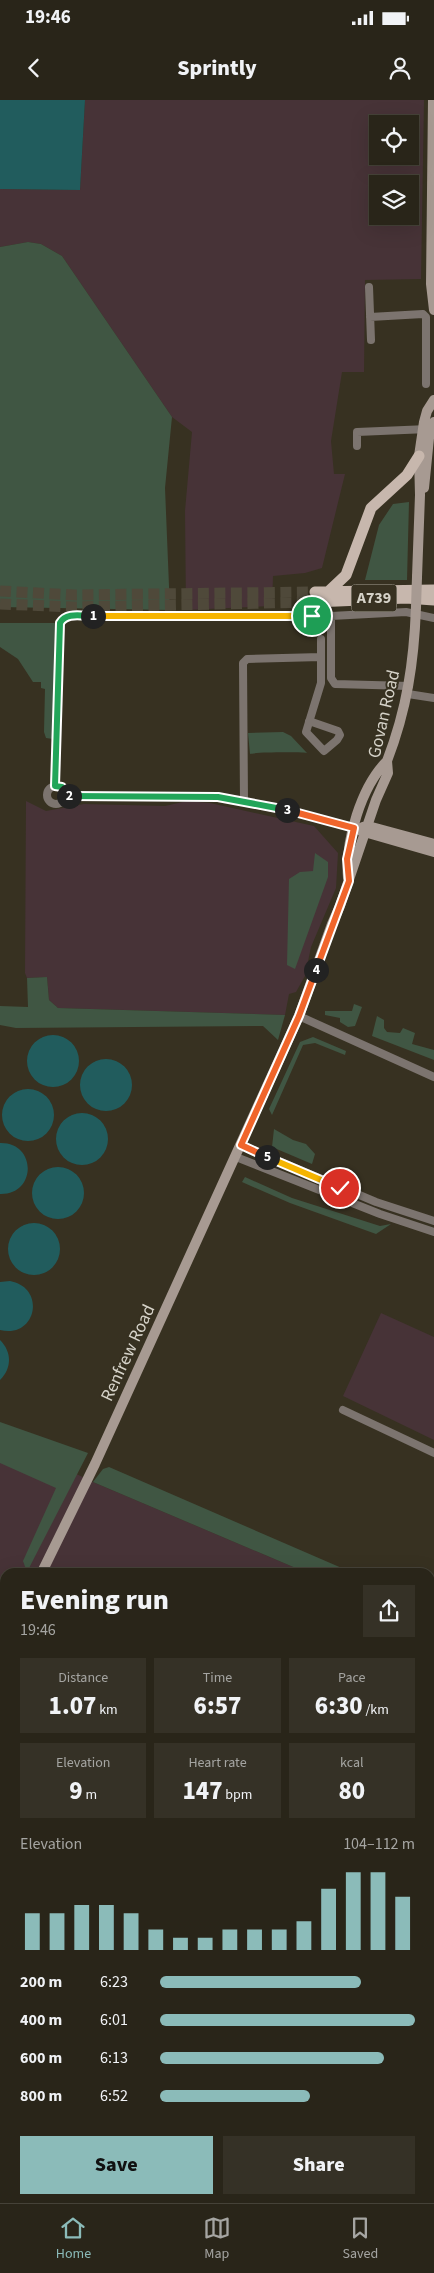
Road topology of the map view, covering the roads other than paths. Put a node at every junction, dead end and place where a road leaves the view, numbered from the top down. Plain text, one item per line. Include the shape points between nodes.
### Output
1 (433, 100) edge
2 (368, 287) dead end
3 (430, 313) edge
4 (370, 316) junction
5 (371, 340) dead end
6 (430, 366) edge
7 (426, 384) dead end
8 (434, 400) edge
9 (429, 427) edge
10 (357, 446) dead end
11 (419, 456) junction
12 (420, 495) junction
13 (434, 590) edge
14 (329, 591) junction
15 (434, 600) edge
16 (416, 610) junction
17 (332, 616) junction
18 (434, 618) edge
19 (321, 639) dead end
20 (321, 657) junction
21 (409, 690) junction
22 (434, 698) edge
23 (309, 721) junction
24 (388, 761) junction
25 (55, 786) junction
26 (66, 796) junction
27 (244, 802) junction
28 (354, 828) junction
29 (367, 830) junction
30 (434, 844) edge
31 (434, 852) edge
32 (349, 881) junction
33 (299, 1016) junction
34 (434, 1077) edge
35 (241, 1145) junction
36 (236, 1157) junction
37 (434, 1221) edge
38 (434, 1232) edge
39 (343, 1410) dead end
40 (434, 1452) edge
41 (44, 1568) edge

1 - 3 street
2 - 4 street
3 - 4 street
3 - 6 street
4 - 5 street
6 - 7 street
8 - 9 street, Govan Road via 427,411
9 - 10 street via 357,432
9 - 11 street, Govan Road
9 - 12 street, Govan Road via 424,489
11 - 12 street, Govan Road
11 - 14 main road via 407,475 371,508 346,574
12 - 16 street, Govan Road, bridge
13 - 14 main road, A739
14 - 15 main road, A739 via 315,597
16 - 17 street
16 - 18 street
16 - 21 street, Govan Road
17 - 21 street via 332,678 335,684 396,685
17 - 25 street via 63,618 60,623
19 - 20 street
20 - 23 street via 321,683
20 - 27 street via 247,660 243,663
21 - 22 street
21 - 24 street, Govan Road
23 - 23 street via 338,731 337,740 324,751 306,732
24 - 28 street via 375,773
24 - 29 street, Govan Road via 388,773
25 - 26 street via 62,787
25 - 26 street via 47,792 50,802 59,804
26 - 27 street via 218,797
27 - 28 street
28 - 29 street
28 - 32 street via 347,859
29 - 30 street
29 - 31 street
29 - 32 street, Govan Road
32 - 33 street, Govan Road
33 - 34 street
33 - 35 street, Renfrew Road
35 - 36 street, Renfrew Road
35 - 37 street via 358,1195
36 - 38 street
36 - 41 street, Renfrew Road
39 - 40 street

